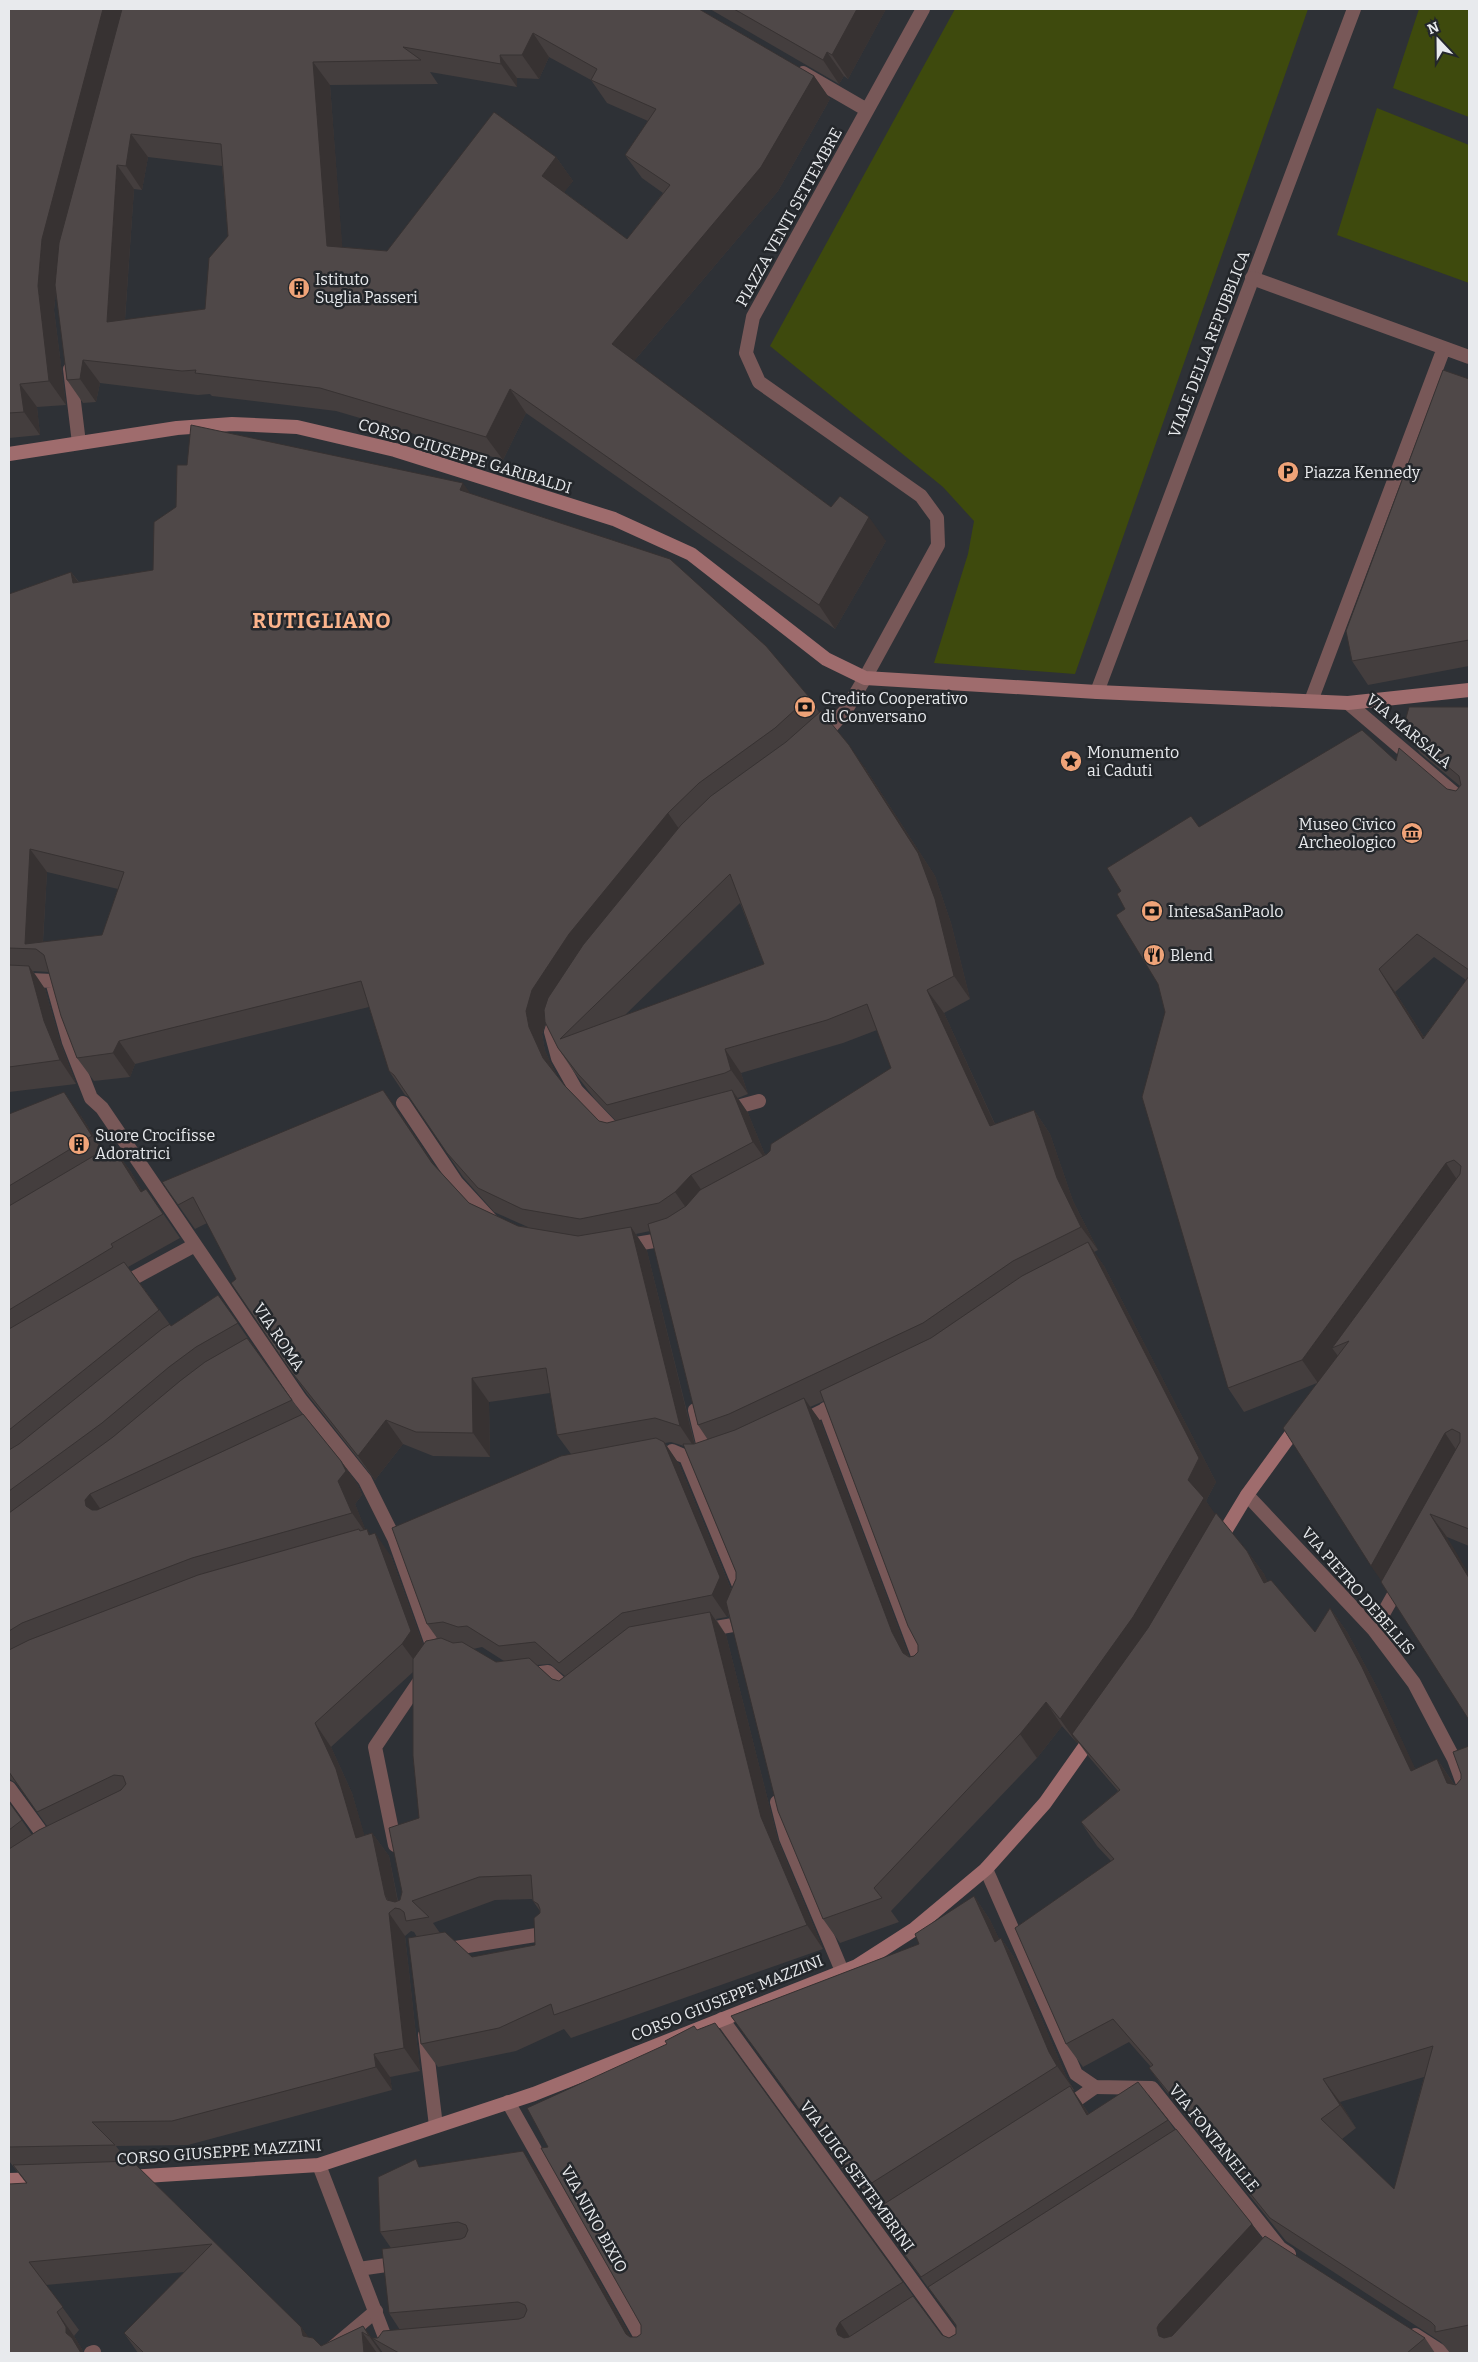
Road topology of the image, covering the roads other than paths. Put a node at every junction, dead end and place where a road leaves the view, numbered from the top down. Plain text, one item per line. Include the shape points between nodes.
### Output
1 (923, 9) edge
2 (1354, 9) edge
3 (792, 67) edge
4 (867, 110) junction
5 (1252, 278) junction
6 (1444, 348) junction
7 (69, 357) edge
8 (1469, 357) edge
9 (79, 443) junction
10 (9, 454) edge
11 (865, 678) junction
12 (1469, 690) edge
13 (1097, 692) junction
14 (1311, 701) junction
15 (1348, 703) junction
16 (807, 749) edge
17 (1469, 806) edge
18 (9, 979) edge
19 (563, 1005) edge
20 (759, 1101) dead end
21 (403, 1103) edge
22 (713, 1113) edge
23 (630, 1135) edge
24 (504, 1226) edge
25 (671, 1237) edge
26 (195, 1244) junction
27 (606, 1249) edge
28 (106, 1294) edge
29 (237, 1306) junction
30 (221, 1316) edge
31 (691, 1394) edge
32 (857, 1394) edge
33 (1312, 1407) edge
34 (825, 1410) junction
35 (791, 1426) edge
36 (667, 1452) edge
37 (724, 1454) edge
38 (686, 1457) junction
39 (708, 1460) junction
40 (1247, 1495) junction
41 (399, 1536) junction
42 (376, 1543) edge
43 (1212, 1553) edge
44 (1407, 1571) edge
45 (1374, 1630) junction
46 (687, 1634) edge
47 (452, 1654) edge
48 (436, 1656) junction
49 (927, 1672) edge
50 (512, 1677) edge
51 (582, 1690) edge
52 (1101, 1724) edge
53 (9, 1788) edge
54 (774, 1790) edge
55 (1469, 1800) edge
56 (68, 1838) edge
57 (51, 1846) junction
58 (37, 1855) edge
59 (398, 1860) edge
60 (986, 1869) junction
61 (548, 1933) edge
62 (424, 1952) edge
63 (842, 1972) junction
64 (722, 2019) junction
65 (423, 2021) edge
66 (1095, 2087) junction
67 (508, 2102) junction
68 (1049, 2118) edge
69 (436, 2126) junction
70 (319, 2165) junction
71 (111, 2178) edge
72 (55, 2179) edge
73 (9, 2180) edge
74 (417, 2261) edge
75 (1304, 2263) edge
76 (359, 2268) junction
77 (376, 2311) junction
78 (1403, 2327) edge
79 (405, 2346) edge
80 (390, 2350) edge
81 (326, 2353) edge
82 (650, 2353) edge
83 (965, 2353) edge
84 (1444, 2353) edge

1 - 4 street, PIAZZA VENTI SETTEMBRE
2 - 5 street, VIALE DELLA REPUBBLICA
3 - 4 street
4 - 11 street, PIAZZA VENTI SETTEMBRE via 753,317 746,353 759,382 921,496 937,518 938,544
5 - 6 street
5 - 13 street, VIALE DELLA REPUBBLICA
6 - 8 street
6 - 14 street
7 - 9 street
9 - 10 main road, CORSO GIUSEPPE GARIBALDI
9 - 11 main road, CORSO GIUSEPPE GARIBALDI via 177,428 232,424 297,427 395,450 614,519 690,554 826,659
11 - 13 main road
11 - 16 street, PIAZZA VENTI SETTEMBRE via 846,710
12 - 15 main road
13 - 14 main road
14 - 15 main road
15 - 17 street, VIA MARSALA
18 - 26 street, VIA ROMA via 52,981 69,1042 91,1098 102,1108 130,1158
19 - 23 street via 551,1032 558,1058 576,1090 596,1113 621,1138
20 - 22 street
21 - 24 street via 456,1182 489,1219
25 - 27 street via 655,1246
26 - 28 street
26 - 29 street, VIA ROMA
29 - 30 street
29 - 41 street, VIA ROMA via 262,1352 317,1428 365,1480
31 - 39 street
32 - 34 street
33 - 40 main road
34 - 35 street
34 - 49 street
36 - 38 street
37 - 39 street
38 - 39 street
38 - 46 street via 745,1599 736,1621
40 - 43 main road
40 - 45 street, VIA PIETRO DEBELLIS
41 - 42 street
41 - 48 street, VIA ROMA
44 - 45 street
45 - 55 street, VIA PIETRO DEBELLIS via 1414,1683 1454,1759
47 - 48 street
48 - 59 street via 375,1747
50 - 51 street via 548,1672 574,1696
52 - 60 main road, CORSO GIUSEPPE MAZZINI via 1045,1803
53 - 57 street
54 - 63 street via 786,1838
56 - 57 street
57 - 58 street
60 - 63 main road, CORSO GIUSEPPE MAZZINI via 913,1930
60 - 66 street via 1076,2074
61 - 62 street
63 - 64 main road, CORSO GIUSEPPE MAZZINI
64 - 67 main road, CORSO GIUSEPPE MAZZINI
64 - 83 street, VIA LUIGI SETTEMBRINI via 877,2225
65 - 69 street
66 - 68 street
66 - 75 street, VIA FONTANELLE via 1152,2088 1190,2143 1277,2251
67 - 69 main road, CORSO GIUSEPPE MAZZINI
67 - 82 street, VIA NINO BIXIO
69 - 70 main road, CORSO GIUSEPPE MAZZINI
70 - 71 main road, CORSO GIUSEPPE MAZZINI
70 - 76 street
72 - 73 main road
74 - 76 street
76 - 77 street
77 - 80 street
77 - 81 street
78 - 84 street
79 - 80 street

